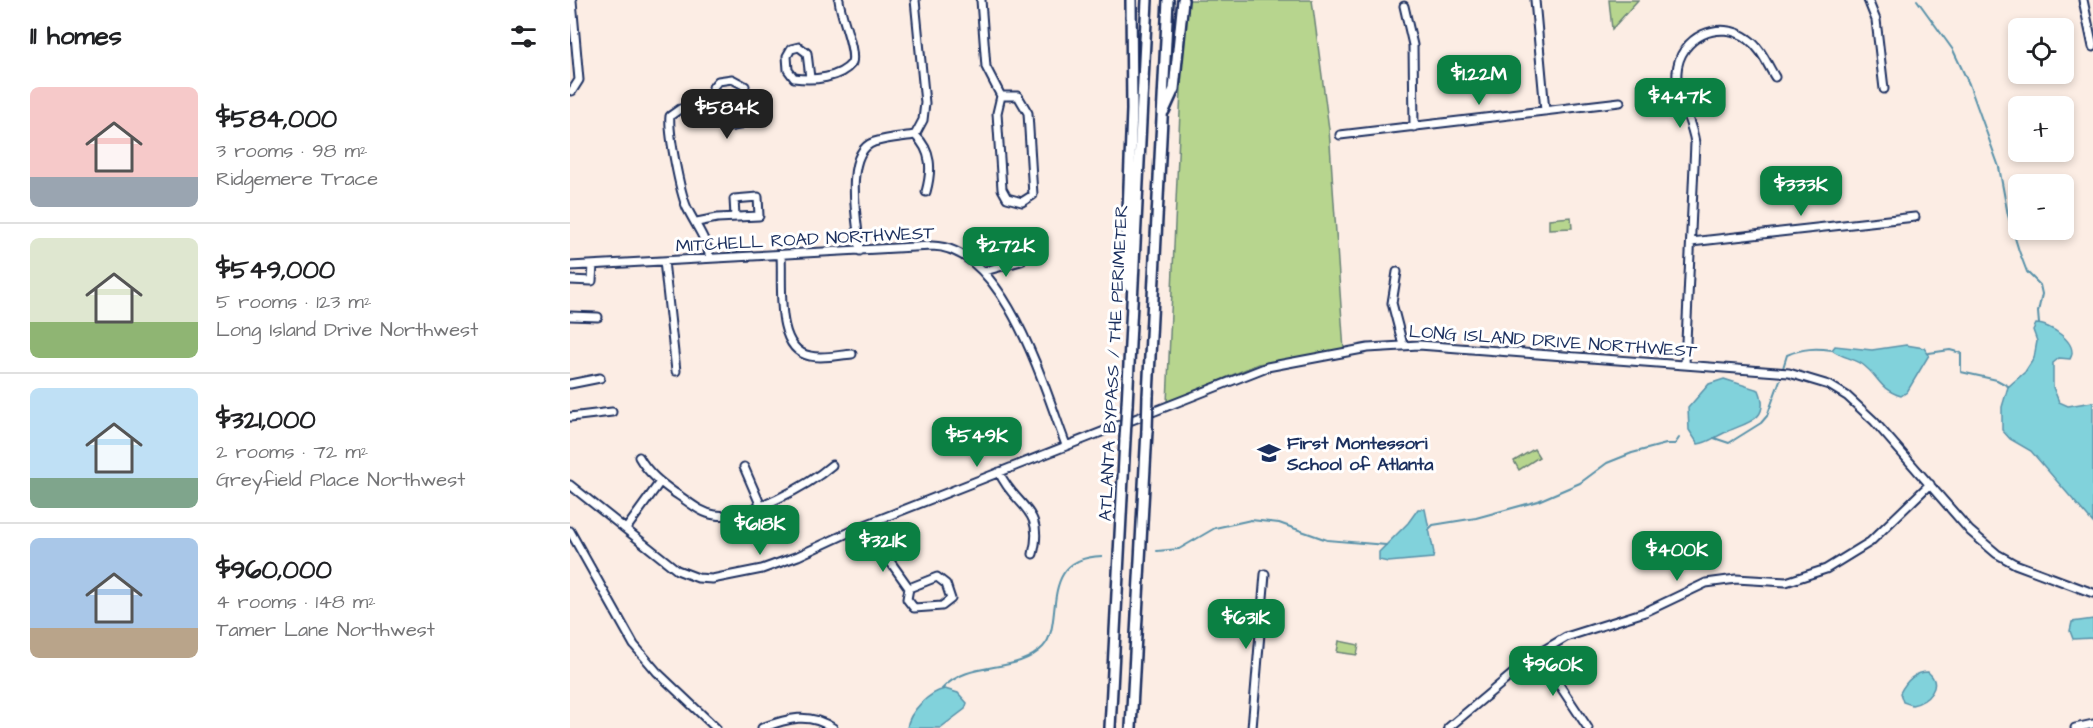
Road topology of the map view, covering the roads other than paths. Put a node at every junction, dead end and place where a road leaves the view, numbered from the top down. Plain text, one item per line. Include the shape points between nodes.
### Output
1 (581, 0) edge
2 (839, 0) edge
3 (915, 0) edge
4 (981, 0) edge
5 (1131, 0) edge
6 (1148, 0) edge
7 (1168, 0) edge
8 (1183, 0) edge
9 (1534, 0) edge
10 (1868, 0) edge
11 (2083, 0) edge
12 (571, 1) edge
13 (1404, 6) dead end
14 (2093, 47) edge
15 (1775, 77) dead end
16 (810, 78) junction
17 (745, 86) dead end
18 (1884, 89) dead end
19 (572, 91) dead end
20 (1000, 93) junction
21 (714, 101) junction
22 (1620, 102) dead end
23 (746, 110) dead end
24 (1545, 111) junction
25 (1162, 116) junction
26 (1414, 127) junction
27 (915, 135) junction
28 (1340, 135) dead end
29 (926, 192) dead end
30 (735, 216) dead end
31 (1915, 217) dead end
32 (697, 222) junction
33 (1690, 242) junction
34 (860, 251) junction
35 (781, 256) junction
36 (710, 258) junction
37 (664, 261) junction
38 (1021, 261) dead end
39 (593, 265) junction
40 (570, 266) edge
41 (986, 272) junction
42 (1397, 272) dead end
43 (570, 280) edge
44 (570, 316) edge
45 (598, 317) dead end
46 (1131, 325) junction
47 (1402, 345) junction
48 (852, 354) dead end
49 (1685, 364) junction
50 (676, 371) dead end
51 (600, 378) dead end
52 (570, 384) edge
53 (612, 412) dead end
54 (570, 417) edge
55 (1066, 445) junction
56 (639, 457) dead end
57 (832, 465) dead end
58 (744, 467) dead end
59 (999, 472) junction
60 (660, 482) junction
61 (1930, 484) junction
62 (570, 485) edge
63 (570, 490) edge
64 (579, 491) junction
65 (760, 504) junction
66 (875, 521) junction
67 (626, 529) junction
68 (570, 531) edge
69 (1033, 554) dead end
70 (1265, 574) dead end
71 (909, 588) junction
72 (2093, 593) edge
73 (1534, 656) junction
74 (2093, 724) edge
75 (716, 728) edge
76 (762, 728) edge
77 (833, 728) edge
78 (1110, 728) edge
79 (1131, 728) edge
80 (1252, 728) edge
81 (1448, 728) edge
82 (1588, 728) edge
83 (2075, 728) edge

1 - 12 street
2 - 16 street via 854,51 852,63 838,75
3 - 27 street via 925,104 923,120
4 - 20 street via 987,67
5 - 46 highway via 1132,110 1126,262
6 - 46 highway, ATLANTA BYPASS / THE PERIMETER
7 - 25 highway, ATLANTA BYPASS / THE PERIMETER
8 - 25 highway via 1174,89
9 - 24 street
10 - 18 street via 1876,20
11 - 14 street
12 - 19 street via 579,80
13 - 26 street via 1413,45
15 - 33 street via 1755,45 1732,31 1703,34 1690,42 1682,54 1677,84 1695,143
16 - 16 street via 790,74 787,56 792,49 799,47 807,53
17 - 21 street via 732,79 718,81 713,87
20 - 20 street via 1018,96 1028,113 1033,195 1022,202 1007,198 1002,189 997,113
21 - 23 street via 719,122 728,127 739,126
21 - 32 street via 680,109 670,116 670,134 687,207
22 - 24 street
24 - 26 street
25 - 79 highway, ATLANTA BYPASS / THE PERIMETER, bridge
26 - 28 street
27 - 29 street via 925,145 930,159
27 - 34 street via 873,142 857,157 854,170
30 - 32 street
31 - 33 street
32 - 36 street
33 - 49 street
34 - 35 street, MITCHELL ROAD NORTHWEST
34 - 41 street, MITCHELL ROAD NORTHWEST via 940,246 955,250
35 - 36 street, MITCHELL ROAD NORTHWEST
35 - 48 street via 784,328 791,344 812,357
36 - 37 street, MITCHELL ROAD NORTHWEST
37 - 39 street, MITCHELL ROAD NORTHWEST
37 - 50 street
38 - 41 street
39 - 40 street, MITCHELL ROAD NORTHWEST
39 - 43 street via 592,281
41 - 55 street, MITCHELL ROAD NORTHWEST via 1013,314
42 - 47 street via 1392,303
44 - 45 street
46 - 78 highway, ATLANTA BYPASS / THE PERIMETER, bridge
47 - 49 street, LONG ISLAND DRIVE NORTHWEST
47 - 55 street, LONG ISLAND DRIVE NORTHWEST via 1267,367
49 - 61 street, LONG ISLAND DRIVE NORTHWEST via 1789,374 1829,385 1874,421
51 - 52 street
53 - 54 street
55 - 59 street, LONG ISLAND DRIVE NORTHWEST
56 - 60 street
57 - 65 street via 801,488
58 - 65 street
59 - 66 street, LONG ISLAND DRIVE NORTHWEST
59 - 69 street via 1035,522 1037,539
60 - 65 street via 712,515 734,515
60 - 67 street
61 - 72 street, LONG ISLAND DRIVE NORTHWEST via 1970,531 1997,554
61 - 73 street via 1869,542 1814,575 1786,582 1736,579 1706,583 1645,612 1566,637
62 - 64 street, LONG ISLAND DRIVE NORTHWEST
63 - 64 street
64 - 67 street, LONG ISLAND DRIVE NORTHWEST
66 - 67 street, LONG ISLAND DRIVE NORTHWEST via 762,569 711,579 677,570
66 - 71 street via 887,557
68 - 75 street via 634,645
70 - 80 street
71 - 71 street via 937,577 946,584 951,599 942,606 914,608 907,599
73 - 81 street
73 - 82 street
74 - 83 street
76 - 77 street via 800,717 821,720

